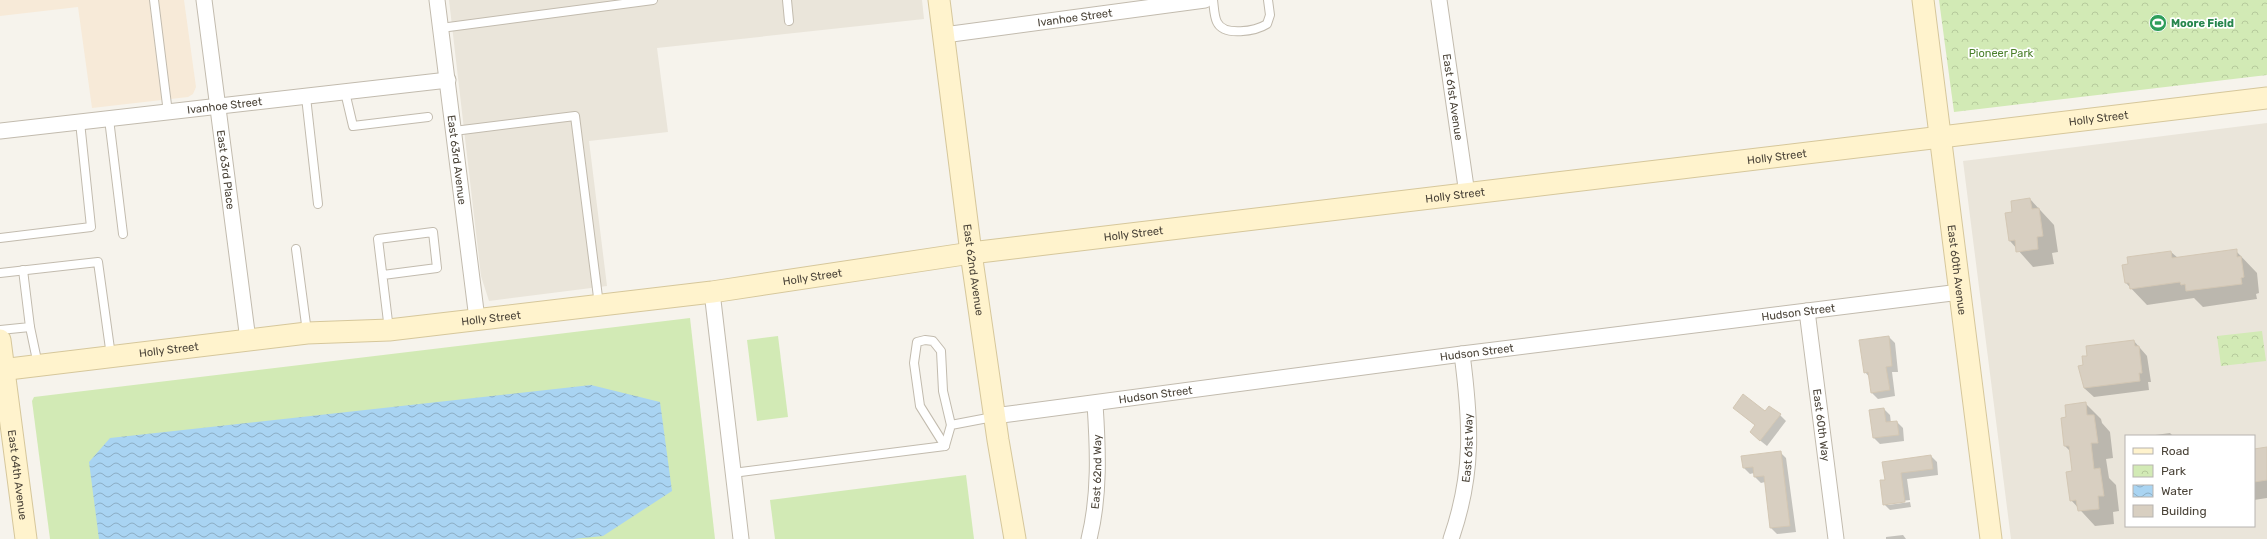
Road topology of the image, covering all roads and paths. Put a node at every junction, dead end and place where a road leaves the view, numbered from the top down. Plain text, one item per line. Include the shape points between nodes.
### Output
1 (154, 0) edge
2 (204, 0) edge
3 (437, 0) edge
4 (653, 0) edge
5 (787, 0) edge
6 (939, 0) edge
7 (1205, 0) edge
8 (1213, 0) edge
9 (1268, 0) edge
10 (1439, 0) edge
11 (1923, 0) edge
12 (789, 21) dead end
13 (441, 28) junction
14 (944, 35) junction
15 (448, 80) junction
16 (345, 92) junction
17 (306, 97) junction
18 (2267, 98) edge
19 (218, 108) junction
20 (168, 113) junction
21 (428, 117) dead end
22 (109, 119) junction
23 (80, 122) junction
24 (0, 131) edge
25 (454, 131) junction
26 (1942, 137) junction
27 (1467, 194) junction
28 (318, 204) dead end
29 (123, 234) dead end
30 (0, 238) edge
31 (296, 249) dead end
32 (971, 253) junction
33 (23, 270) junction
34 (0, 273) edge
35 (383, 275) junction
36 (712, 292) junction
37 (1960, 292) junction
38 (599, 305) junction
39 (1807, 311) junction
40 (477, 319) junction
41 (30, 327) junction
42 (0, 330) edge
43 (389, 330) junction
44 (307, 333) junction
45 (0, 340) edge
46 (248, 340) junction
47 (1462, 354) junction
48 (111, 356) junction
49 (38, 365) junction
50 (2, 369) edge
51 (1095, 404) junction
52 (994, 416) junction
53 (952, 425) junction
54 (945, 446) junction
55 (733, 473) junction
56 (26, 539) edge
57 (741, 539) edge
58 (1015, 539) edge
59 (1089, 539) edge
60 (1451, 539) edge
61 (1836, 539) edge
62 (1992, 539) edge

1 - 20 lane
2 - 19 street, East 63rd Place
3 - 13 street, East 63rd Avenue
4 - 13 lane
5 - 12 lane
6 - 14 street, East 62nd Avenue
7 - 14 street, Ivanhoe Street
8 - 9 lane via 1217,22 1223,29 1231,31 1267,24 1270,15
10 - 27 street, East 61st Avenue
11 - 26 street, East 60th Avenue
13 - 15 street, East 63rd Avenue
14 - 32 street, East 62nd Avenue
15 - 16 street, Ivanhoe Street
15 - 25 street, East 63rd Avenue
16 - 17 street, Ivanhoe Street
16 - 21 lane via 353,126
17 - 19 street, Ivanhoe Street
17 - 28 lane
18 - 26 street, Holly Street
19 - 20 street, Ivanhoe Street
19 - 46 street, East 63rd Place
20 - 22 street, Ivanhoe Street
22 - 23 street, Ivanhoe Street
22 - 29 lane
23 - 24 street, Ivanhoe Street
23 - 30 lane via 91,227
25 - 38 lane via 575,116
25 - 40 street, East 63rd Avenue
26 - 27 street, Holly Street
26 - 37 street, East 60th Avenue
27 - 32 street, Holly Street
31 - 44 lane
32 - 36 street, Holly Street
32 - 52 street, East 62nd Avenue
33 - 34 lane
33 - 41 lane
33 - 48 lane via 98,262
35 - 35 lane via 378,239 433,232 437,268
35 - 43 lane
36 - 38 street, Holly Street
36 - 55 street
37 - 39 street, Hudson Street
37 - 62 street, East 60th Avenue
38 - 40 street, Holly Street
39 - 47 street, Hudson Street
39 - 61 street, East 60th Way
40 - 43 street, Holly Street
41 - 42 lane
41 - 49 lane
43 - 44 street, Holly Street
44 - 46 street, Holly Street
45 - 50 street, East 64th Avenue
46 - 48 street, Holly Street
47 - 51 street, Hudson Street
47 - 60 street, East 61st Way via 1470,448 1463,502
48 - 49 street, Holly Street
49 - 50 street, Holly Street
50 - 56 street, East 64th Avenue
51 - 52 street, Hudson Street
51 - 59 street, East 62nd Way via 1098,443 1097,495
52 - 53 lane
52 - 58 street, East 62nd Avenue
53 - 54 lane
53 - 54 lane via 943,391 941,351 933,341 917,342 914,363 920,406
54 - 55 lane
55 - 57 street

